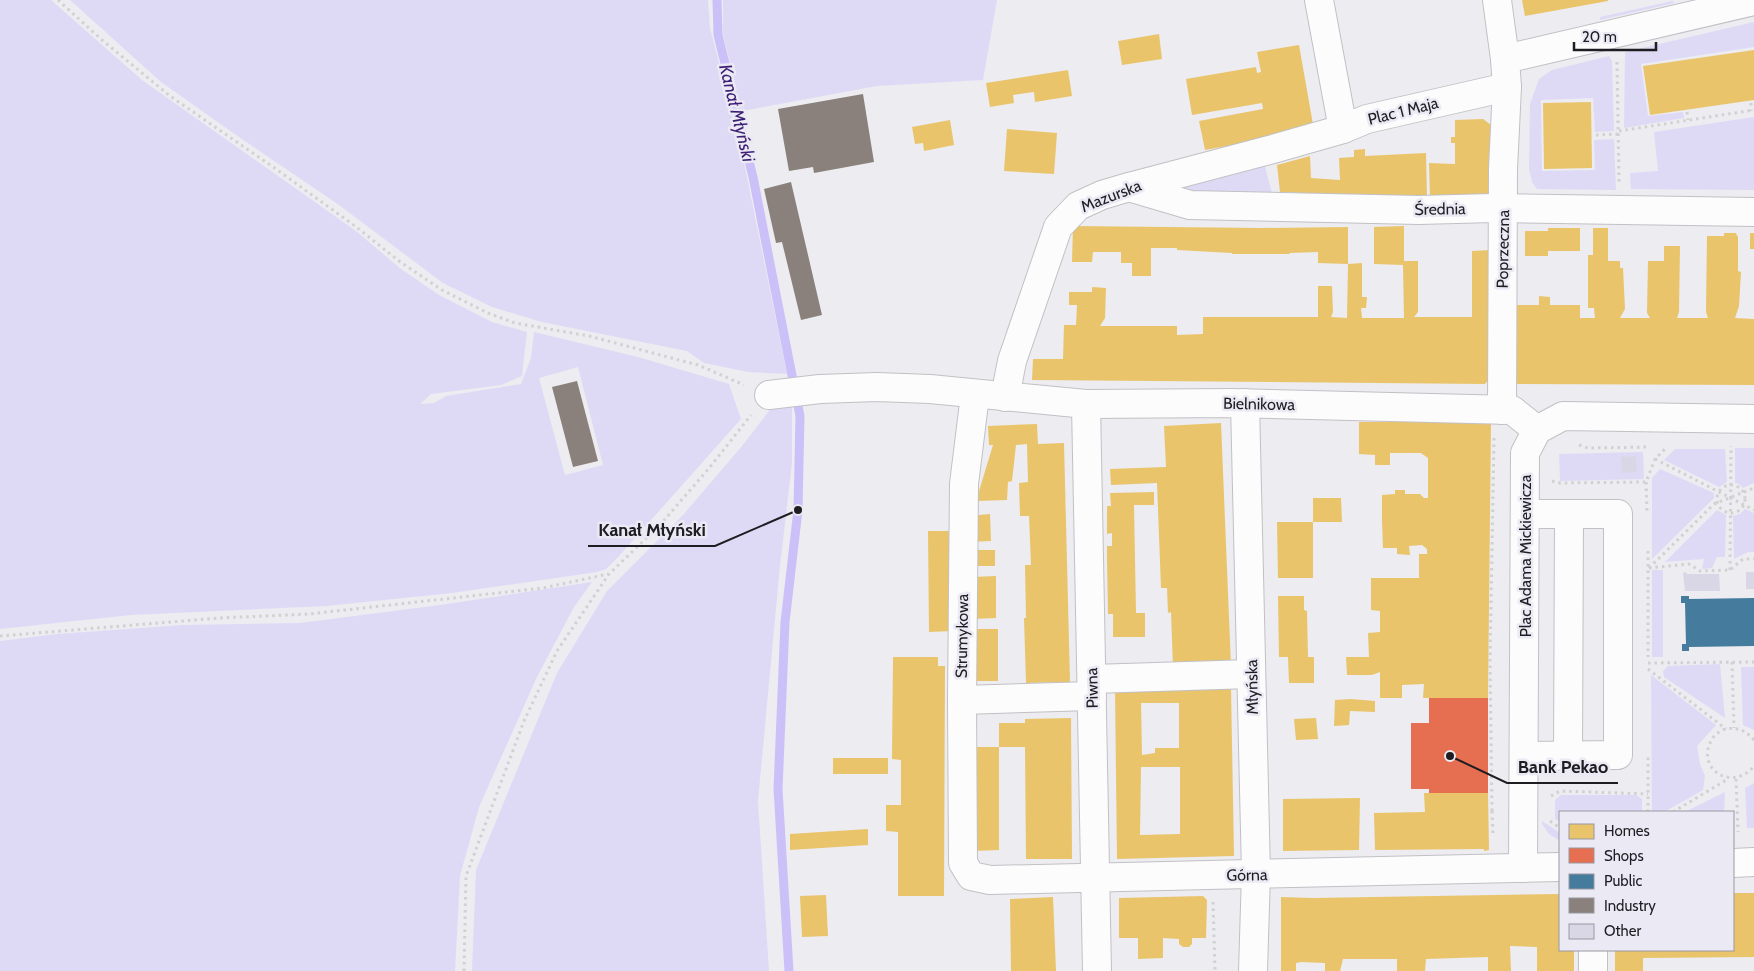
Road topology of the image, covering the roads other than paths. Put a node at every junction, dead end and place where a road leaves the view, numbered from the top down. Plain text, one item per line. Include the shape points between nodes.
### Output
1 (1319, 0) edge
2 (1497, 0) edge
3 (1754, 1) edge
4 (1505, 60) junction
5 (1507, 87) junction
6 (1342, 129) junction
7 (1129, 187) junction
8 (1504, 209) junction
9 (1754, 212) edge
10 (769, 395) road end
11 (975, 395) junction
12 (1005, 397) junction
13 (1086, 404) junction
14 (1245, 404) junction
15 (1502, 410) junction
16 (1754, 419) edge
17 (1537, 430) junction
18 (1525, 514) junction
19 (1569, 514) junction
20 (1251, 674) junction
21 (1092, 688) junction
22 (962, 700) junction
23 (1525, 756) junction
24 (1568, 756) junction
25 (1754, 862) edge
26 (1734, 863) edge
27 (1559, 867) edge
28 (1523, 868) junction
29 (1256, 874) junction
30 (971, 876) joint
31 (1096, 878) junction
32 (1593, 951) edge
33 (1097, 971) edge
34 (1254, 971) edge
35 (1593, 971) edge

1 - 6 street
2 - 4 street
3 - 4 street
4 - 5 street
5 - 6 street, Plac 1 Maja via 1367,119
5 - 8 street, Poprzeczna
6 - 7 street, Mazurska
7 - 8 street, Średnia via 1190,205
7 - 12 street, Mazurska via 1078,206 1058,227 1012,361
8 - 9 street, Średnia
8 - 15 street, Poprzeczna
10 - 11 street, Bielnikowa via 876,387
11 - 12 street, Bielnikowa
11 - 22 street, Strumykowa via 964,484
12 - 13 street, Bielnikowa
13 - 14 street, Bielnikowa
13 - 21 street, Piwna
14 - 15 street, Bielnikowa
14 - 20 street, Młyńska
15 - 17 street, Bielnikowa via 1512,410
16 - 17 street via 1563,416
17 - 18 street, Plac Adama Mickiewicza via 1525,453
18 - 19 street
18 - 23 street, Plac Adama Mickiewicza
19 - 24 street
19 - 24 street via 1618,514 1618,755
20 - 21 street
20 - 29 street, Młyńska
21 - 22 street
21 - 31 street, Piwna
22 - 30 street, Strumykowa via 963,863
23 - 24 street
23 - 28 street, Plac Adama Mickiewicza
25 - 26 street
27 - 28 street
28 - 29 street, Górna
29 - 31 street, Górna
29 - 34 street, Młyńska
30 - 31 street, Górna via 990,880
31 - 33 street, Piwna
32 - 35 street

